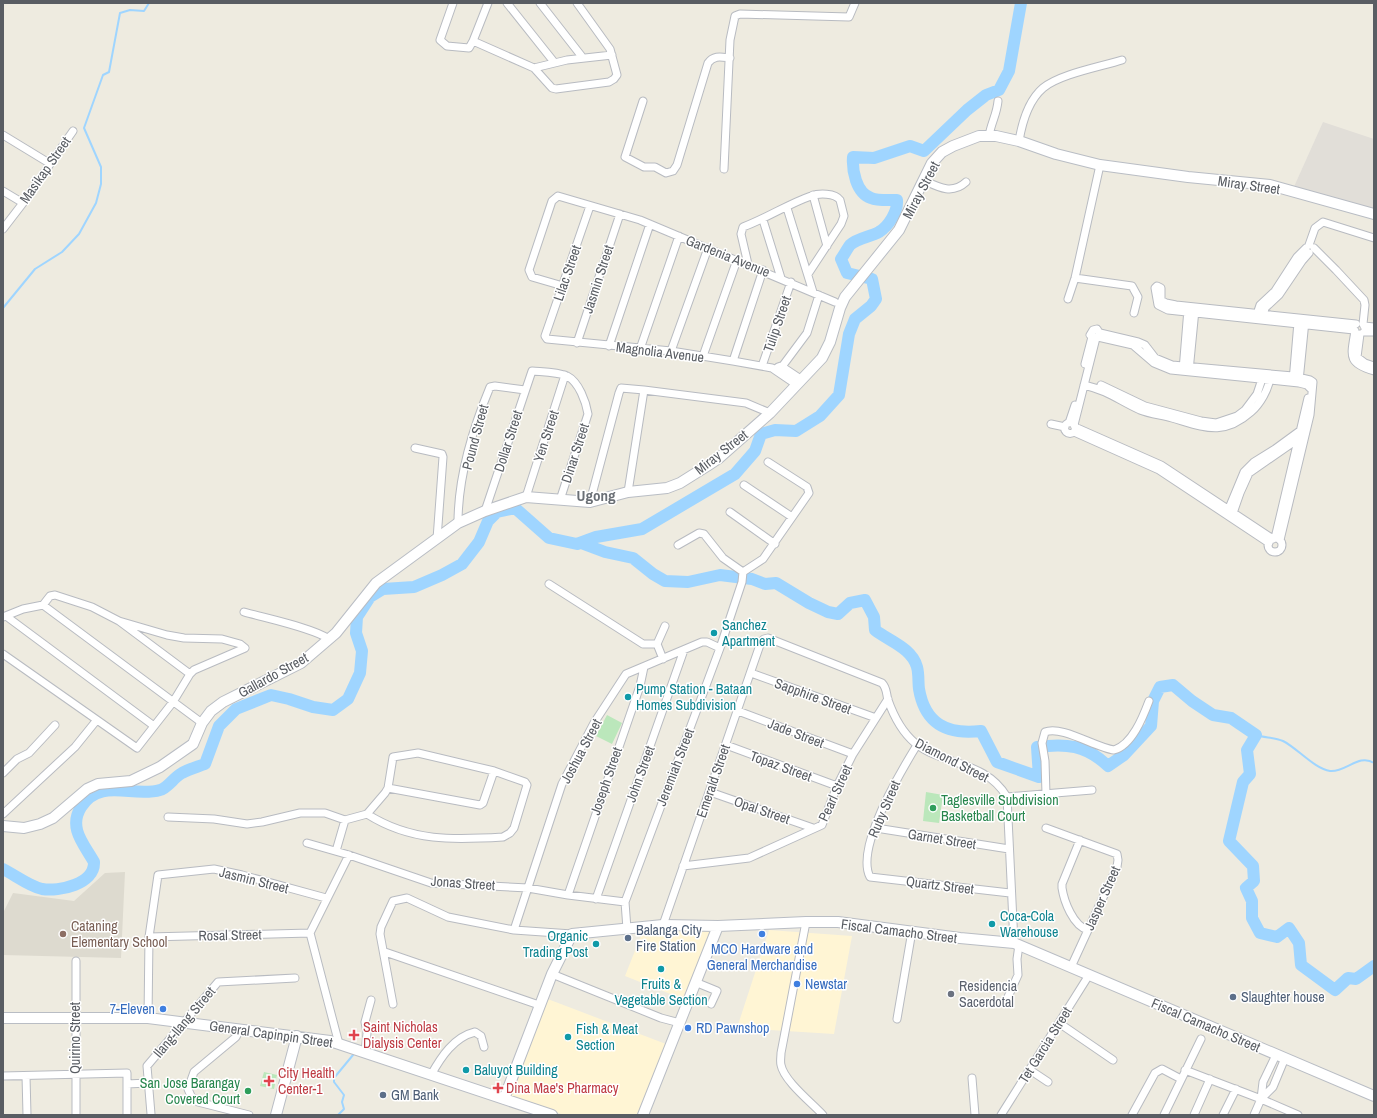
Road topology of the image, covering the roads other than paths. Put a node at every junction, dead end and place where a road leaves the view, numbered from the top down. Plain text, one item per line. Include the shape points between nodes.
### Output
1 (453, 3) edge
2 (488, 3) edge
3 (507, 3) edge
4 (540, 3) edge
5 (577, 3) edge
6 (854, 3) edge
7 (473, 41) junction
8 (612, 55) junction
9 (583, 58) junction
10 (730, 58) junction
11 (1122, 60) dead end
12 (554, 62) junction
13 (534, 68) junction
14 (998, 100) dead end
15 (643, 101) dead end
16 (73, 131) dead end
17 (3, 135) edge
18 (990, 136) junction
19 (1019, 141) junction
20 (49, 163) junction
21 (1100, 165) junction
22 (724, 169) dead end
23 (923, 180) junction
24 (966, 182) dead end
25 (3, 191) edge
26 (813, 195) junction
27 (23, 204) junction
28 (590, 206) junction
29 (787, 208) junction
30 (620, 214) junction
31 (1374, 214) edge
32 (764, 220) junction
33 (650, 224) junction
34 (3, 229) edge
35 (679, 236) junction
36 (1374, 238) edge
37 (827, 246) junction
38 (708, 248) junction
39 (1310, 250) junction
40 (737, 260) junction
41 (748, 264) junction
42 (763, 270) junction
43 (808, 274) junction
44 (781, 278) junction
45 (1075, 278) junction
46 (791, 282) junction
47 (563, 286) junction
48 (816, 294) junction
49 (1068, 299) dead end
50 (835, 302) dead end
51 (1192, 310) junction
52 (1134, 313) dead end
53 (1260, 317) junction
54 (1301, 322) junction
55 (1374, 327) edge
56 (1359, 328) junction
57 (1374, 332) edge
58 (547, 339) joint
59 (577, 343) junction
60 (609, 346) junction
61 (640, 349) junction
62 (671, 351) junction
63 (703, 356) junction
64 (733, 361) junction
65 (1356, 361) junction
66 (1088, 363) junction
67 (762, 366) junction
68 (1374, 366) edge
69 (777, 369) junction
70 (1186, 369) junction
71 (1374, 371) edge
72 (565, 376) junction
73 (1266, 377) junction
74 (1296, 380) junction
75 (799, 383) junction
76 (1085, 383) junction
77 (525, 390) junction
78 (644, 390) junction
79 (770, 413) junction
80 (1051, 424) dead end
81 (1071, 427) junction
82 (1301, 435) junction
83 (415, 448) dead end
84 (768, 462) dead end
85 (744, 485) dead end
86 (628, 492) junction
87 (526, 496) junction
88 (560, 500) junction
89 (590, 502) junction
90 (485, 511) junction
91 (730, 512) dead end
92 (1230, 514) junction
93 (792, 517) junction
94 (458, 523) junction
95 (437, 539) junction
96 (775, 544) junction
97 (678, 545) dead end
98 (742, 577) junction
99 (549, 584) dead end
100 (44, 605) junction
101 (244, 612) dead end
102 (4, 617) edge
103 (119, 621) junction
104 (665, 626) dead end
105 (329, 639) junction
106 (764, 639) joint
107 (657, 644) junction
108 (720, 648) junction
109 (684, 650) junction
110 (3, 654) edge
111 (662, 659) junction
112 (644, 667) junction
113 (751, 673) junction
114 (190, 674) junction
115 (888, 700) junction
116 (1148, 701) dead end
117 (173, 702) junction
118 (738, 711) junction
119 (876, 718) junction
120 (96, 721) junction
121 (202, 723) junction
122 (55, 724) dead end
123 (154, 726) junction
124 (917, 745) junction
125 (726, 746) junction
126 (853, 754) junction
127 (494, 771) junction
128 (3, 773) edge
129 (837, 786) junction
130 (388, 788) junction
131 (1092, 790) dead end
132 (710, 792) junction
133 (1046, 794) junction
134 (1007, 797) junction
135 (3, 814) edge
136 (367, 814) junction
137 (168, 817) dead end
138 (346, 820) junction
139 (3, 826) edge
140 (814, 828) junction
141 (876, 828) junction
142 (1046, 828) dead end
143 (1080, 840) junction
144 (307, 843) dead end
145 (1009, 849) junction
146 (336, 851) junction
147 (349, 855) junction
148 (684, 866) junction
149 (870, 877) joint
150 (528, 888) junction
151 (1010, 893) junction
152 (568, 895) junction
153 (326, 898) junction
154 (596, 898) junction
155 (625, 902) junction
156 (806, 922) junction
157 (663, 925) junction
158 (718, 926) junction
159 (627, 928) junction
160 (514, 930) junction
161 (1088, 930) junction
162 (912, 932) junction
163 (310, 933) junction
164 (572, 934) junction
165 (149, 937) junction
166 (1016, 944) junction
167 (385, 952) junction
168 (76, 961) dead end
169 (1071, 967) junction
170 (552, 974) junction
171 (1089, 975) junction
172 (295, 978) dead end
173 (695, 982) junction
174 (1007, 999) dead end
175 (371, 1000) dead end
176 (393, 1004) dead end
177 (711, 1004) dead end
178 (539, 1005) junction
179 (3, 1018) edge
180 (76, 1018) junction
181 (148, 1018) junction
182 (897, 1019) dead end
183 (184, 1022) junction
184 (680, 1023) junction
185 (1059, 1023) junction
186 (240, 1029) junction
187 (297, 1036) junction
188 (1200, 1039) dead end
189 (339, 1044) junction
190 (484, 1047) dead end
191 (366, 1053) junction
192 (1281, 1056) junction
193 (1113, 1060) dead end
194 (1030, 1070) junction
195 (1185, 1070) junction
196 (75, 1075) junction
197 (432, 1075) junction
198 (3, 1076) edge
199 (26, 1076) junction
200 (972, 1078) dead end
201 (1181, 1079) junction
202 (1210, 1079) junction
203 (1048, 1082) dead end
204 (148, 1083) junction
205 (127, 1084) junction
206 (1236, 1090) junction
207 (1374, 1096) edge
208 (504, 1099) junction
209 (1261, 1099) junction
210 (151, 1114) edge
211 (27, 1115) edge
212 (76, 1115) edge
213 (127, 1115) edge
214 (248, 1115) edge
215 (276, 1115) edge
216 (550, 1115) edge
217 (643, 1115) edge
218 (823, 1115) edge
219 (975, 1115) edge
220 (1001, 1115) edge
221 (1132, 1115) edge
222 (1164, 1115) edge
223 (1194, 1115) edge
224 (1223, 1115) edge
225 (1254, 1115) edge
226 (1298, 1115) edge

1 - 7 street via 440,40 447,46 461,48 469,48
2 - 7 street
3 - 12 street
4 - 9 street
5 - 8 street via 605,40
6 - 10 street via 849,17 740,14 735,16 730,40
7 - 13 street
8 - 9 street
8 - 13 street via 617,75 614,79 586,86 556,90
9 - 12 street
10 - 15 street via 717,56 708,63 677,165 670,172 666,173 655,167 644,167 625,157
10 - 22 street
11 - 19 street via 1078,73 1042,89 1026,114
12 - 13 street
14 - 18 street
16 - 20 street, Masikap Street
17 - 20 street
18 - 19 street, Miray Street
18 - 23 street, Miray Street via 966,139 942,152 932,163
19 - 21 street, Miray Street
20 - 27 street, Masikap Street
21 - 31 street, Miray Street via 1270,185
21 - 45 street
23 - 24 street via 950,190 960,188
23 - 75 street, Miray Street via 907,218 842,303 830,342 822,358
25 - 27 street
26 - 29 street
26 - 37 street
26 - 37 street via 833,195 840,200 844,216
27 - 34 street, Masikap Street
28 - 30 street, Gardenia Avenue
28 - 47 street, Lilac Street
28 - 47 street, Gardenia Avenue via 558,196 552,201 529,270 532,277
29 - 32 street
29 - 43 street
30 - 33 street, Gardenia Avenue
30 - 59 street, Jasmin Street
32 - 41 street via 741,230
32 - 44 street
33 - 35 street, Gardenia Avenue
33 - 60 street
35 - 38 street, Gardenia Avenue
35 - 61 street
36 - 39 street via 1323,222 1315,228
37 - 43 street
38 - 40 street, Gardenia Avenue
38 - 62 street
39 - 53 street via 1272,297
39 - 56 street via 1335,271 1363,304
40 - 41 street, Gardenia Avenue
40 - 63 street
41 - 42 street, Gardenia Avenue
42 - 44 street, Gardenia Avenue
42 - 64 street
43 - 48 street
44 - 46 street, Gardenia Avenue
45 - 49 street
45 - 52 street via 1132,286 1138,297
46 - 48 street, Gardenia Avenue
46 - 67 street, Tulip Street
47 - 58 street, Lilac Street via 545,336
48 - 50 street, Gardenia Avenue
48 - 69 street via 807,333
51 - 51 street via 1163,302 1161,288 1156,286 1157,302 1161,308
51 - 53 street
51 - 70 street
53 - 54 street
54 - 56 street
54 - 74 street
55 - 56 street
56 - 57 street
56 - 65 street via 1351,355
58 - 59 street, Magnolia Avenue
59 - 60 street, Magnolia Avenue
60 - 61 street, Magnolia Avenue
61 - 62 street, Magnolia Avenue
62 - 63 street, Magnolia Avenue
63 - 64 street, Magnolia Avenue
64 - 67 street, Magnolia Avenue
65 - 68 street
65 - 71 street
66 - 70 street via 1097,336 1134,343 1153,359
66 - 76 street
66 - 81 street
67 - 69 street, Magnolia Avenue
69 - 75 street, Magnolia Avenue
70 - 73 street
72 - 77 street, Dollar Street via 532,371
72 - 87 street, Yen Street
72 - 88 street, Dinar Street via 581,394 588,414
73 - 74 street
73 - 76 street via 1253,400 1238,418 1224,425 1201,424 1144,409 1103,387
74 - 82 street via 1312,388
75 - 79 street, Miray Street
76 - 81 street
77 - 90 street, Dollar Street
77 - 94 street, Pound Street via 490,387 470,446
78 - 79 street via 746,403
78 - 86 street
78 - 89 street via 621,388
79 - 86 street, Miray Street via 719,458 680,483 667,488
80 - 81 street
81 - 92 street via 1160,467
82 - 92 street via 1263,460 1243,477
82 - 92 street via 1274,540
83 - 95 street via 442,454 443,457
84 - 93 street via 809,490 810,493
85 - 93 street
86 - 89 street, Gallardo Street
87 - 88 street, Gallardo Street
87 - 90 street, Gallardo Street
88 - 89 street, Gallardo Street
90 - 94 street, Gallardo Street
91 - 96 street
93 - 96 street
94 - 95 street, Gallardo Street
95 - 105 street, Gallardo Street via 376,583
96 - 98 street via 760,562
97 - 98 street via 702,533
98 - 108 street, Jeremiah Street
99 - 107 street via 643,644
100 - 102 street via 23,609
100 - 103 street via 50,596 55,595 92,607
100 - 117 street
101 - 105 street
102 - 123 street
103 - 114 street
103 - 114 street via 167,635 222,639 244,647
104 - 107 street
105 - 121 street, Gallardo Street via 301,663 223,702 210,711
106 - 113 street, Emerald Street
106 - 115 street, Diamond Street via 768,638 882,683 886,687
107 - 111 street
108 - 109 street, Joshua Street via 707,642
108 - 155 street, Jeremiah Street
109 - 111 street, Joshua Street
109 - 154 street, John Street
110 - 120 street
111 - 112 street, Joshua Street
112 - 150 street, Joshua Street via 625,675 594,723 562,784
112 - 152 street, Joseph Street via 640,686
113 - 118 street, Emerald Street
113 - 119 street, Sapphire Street
114 - 117 street
115 - 119 street, Pearl Street
115 - 124 street, Diamond Street via 899,726
116 - 133 street via 1142,718 1130,737 1117,749 1111,750 1072,734 1045,732 1042,745
117 - 121 street
117 - 123 street
118 - 125 street, Emerald Street
118 - 126 street, Jade Street
119 - 126 street, Pearl Street
120 - 123 street via 135,748
120 - 135 street via 75,746
121 - 139 street, Gallardo Street via 190,746 150,774 131,781 98,784 53,818 40,824 24,828
122 - 128 street via 29,753 17,759
124 - 134 street, Diamond Street via 986,775
124 - 141 street, Ruby Street via 897,777
125 - 129 street, Topaz Street
125 - 132 street, Emerald Street
126 - 129 street, Pearl Street
127 - 130 street via 483,803 480,805
127 - 130 street via 418,753 397,755 391,761
127 - 136 street via 527,785 514,828 510,834 503,837 437,839 379,822
129 - 140 street, Pearl Street via 822,825
130 - 136 street
131 - 133 street
132 - 140 street, Opal Street
132 - 148 street, Emerald Street
133 - 134 street
134 - 145 street
136 - 138 street
137 - 138 street via 214,819 247,824 300,813 325,813
138 - 146 street
140 - 148 street, Pearl Street via 749,858
141 - 145 street, Garnet Street
141 - 149 street, Ruby Street via 868,847
142 - 143 street, Jasper Street
143 - 161 street via 1062,888 1073,916
143 - 161 street, Jasper Street via 1117,854 1118,860
144 - 146 street, Jonas Street
145 - 151 street
146 - 147 street, Jonas Street
147 - 150 street, Jonas Street via 431,883
147 - 153 street
148 - 157 street, Emerald Street
149 - 151 street, Quartz Street
150 - 152 street, Jonas Street
150 - 160 street, Joshua Street
151 - 166 street
152 - 154 street, Jonas Street
153 - 163 street
153 - 165 street, Jasmin Street via 214,869 158,875
154 - 155 street, Jonas Street
155 - 159 street, Jeremiah Street
156 - 158 street, Fiscal Camacho Street
156 - 162 street, Fiscal Camacho Street via 838,922
156 - 218 street via 781,1053 781,1066 794,1085
157 - 158 street, Fiscal Camacho Street
157 - 159 street, Fiscal Camacho Street
158 - 173 street
159 - 164 street, Fiscal Camacho Street
160 - 164 street
160 - 167 street via 448,917 402,898 393,901 381,927 380,934
161 - 169 street, Jasper Street
162 - 166 street, Fiscal Camacho Street
162 - 182 street
163 - 165 street, Rosal Street
163 - 189 street
164 - 170 street
165 - 181 street
166 - 169 street, Fiscal Camacho Street
166 - 174 street via 1018,975
167 - 176 street
167 - 178 street
168 - 180 street, Quirino Street
169 - 171 street, Fiscal Camacho Street
170 - 178 street
170 - 184 street via 661,1018
171 - 185 street, Tet Garcia Street
171 - 192 street, Fiscal Camacho Street
172 - 183 street, Ilang-Ilang Street via 218,982
173 - 177 street via 717,991
173 - 184 street
175 - 191 street via 365,1022
178 - 208 street
179 - 180 street, General Capinpin Street
180 - 181 street, General Capinpin Street
180 - 196 street, Quirino Street
181 - 183 street, General Capinpin Street
183 - 186 street, General Capinpin Street
183 - 204 street, Ilang-Ilang Street via 147,1066
184 - 217 street
185 - 193 street
185 - 194 street, Tet Garcia Street
186 - 187 street, General Capinpin Street
186 - 214 street via 236,1038 194,1072 188,1089 198,1102
187 - 189 street, General Capinpin Street
187 - 215 street
188 - 195 street
189 - 191 street, General Capinpin Street
190 - 197 street via 482,1036 475,1032 470,1034 450,1048
191 - 197 street, General Capinpin Street
192 - 207 street, Fiscal Camacho Street
192 - 209 street via 1272,1087
194 - 203 street
194 - 220 street, Tet Garcia Street
195 - 201 street
195 - 202 street
196 - 199 street
196 - 205 street via 127,1073
196 - 212 street, Quirino Street
197 - 208 street, General Capinpin Street
198 - 199 street
199 - 211 street
200 - 219 street
201 - 221 street via 1162,1069 1155,1073
201 - 222 street
202 - 206 street
202 - 223 street
204 - 205 street
204 - 210 street, Ilang-Ilang Street
205 - 213 street
206 - 209 street
206 - 224 street
208 - 216 street, General Capinpin Street
209 - 225 street
209 - 226 street

